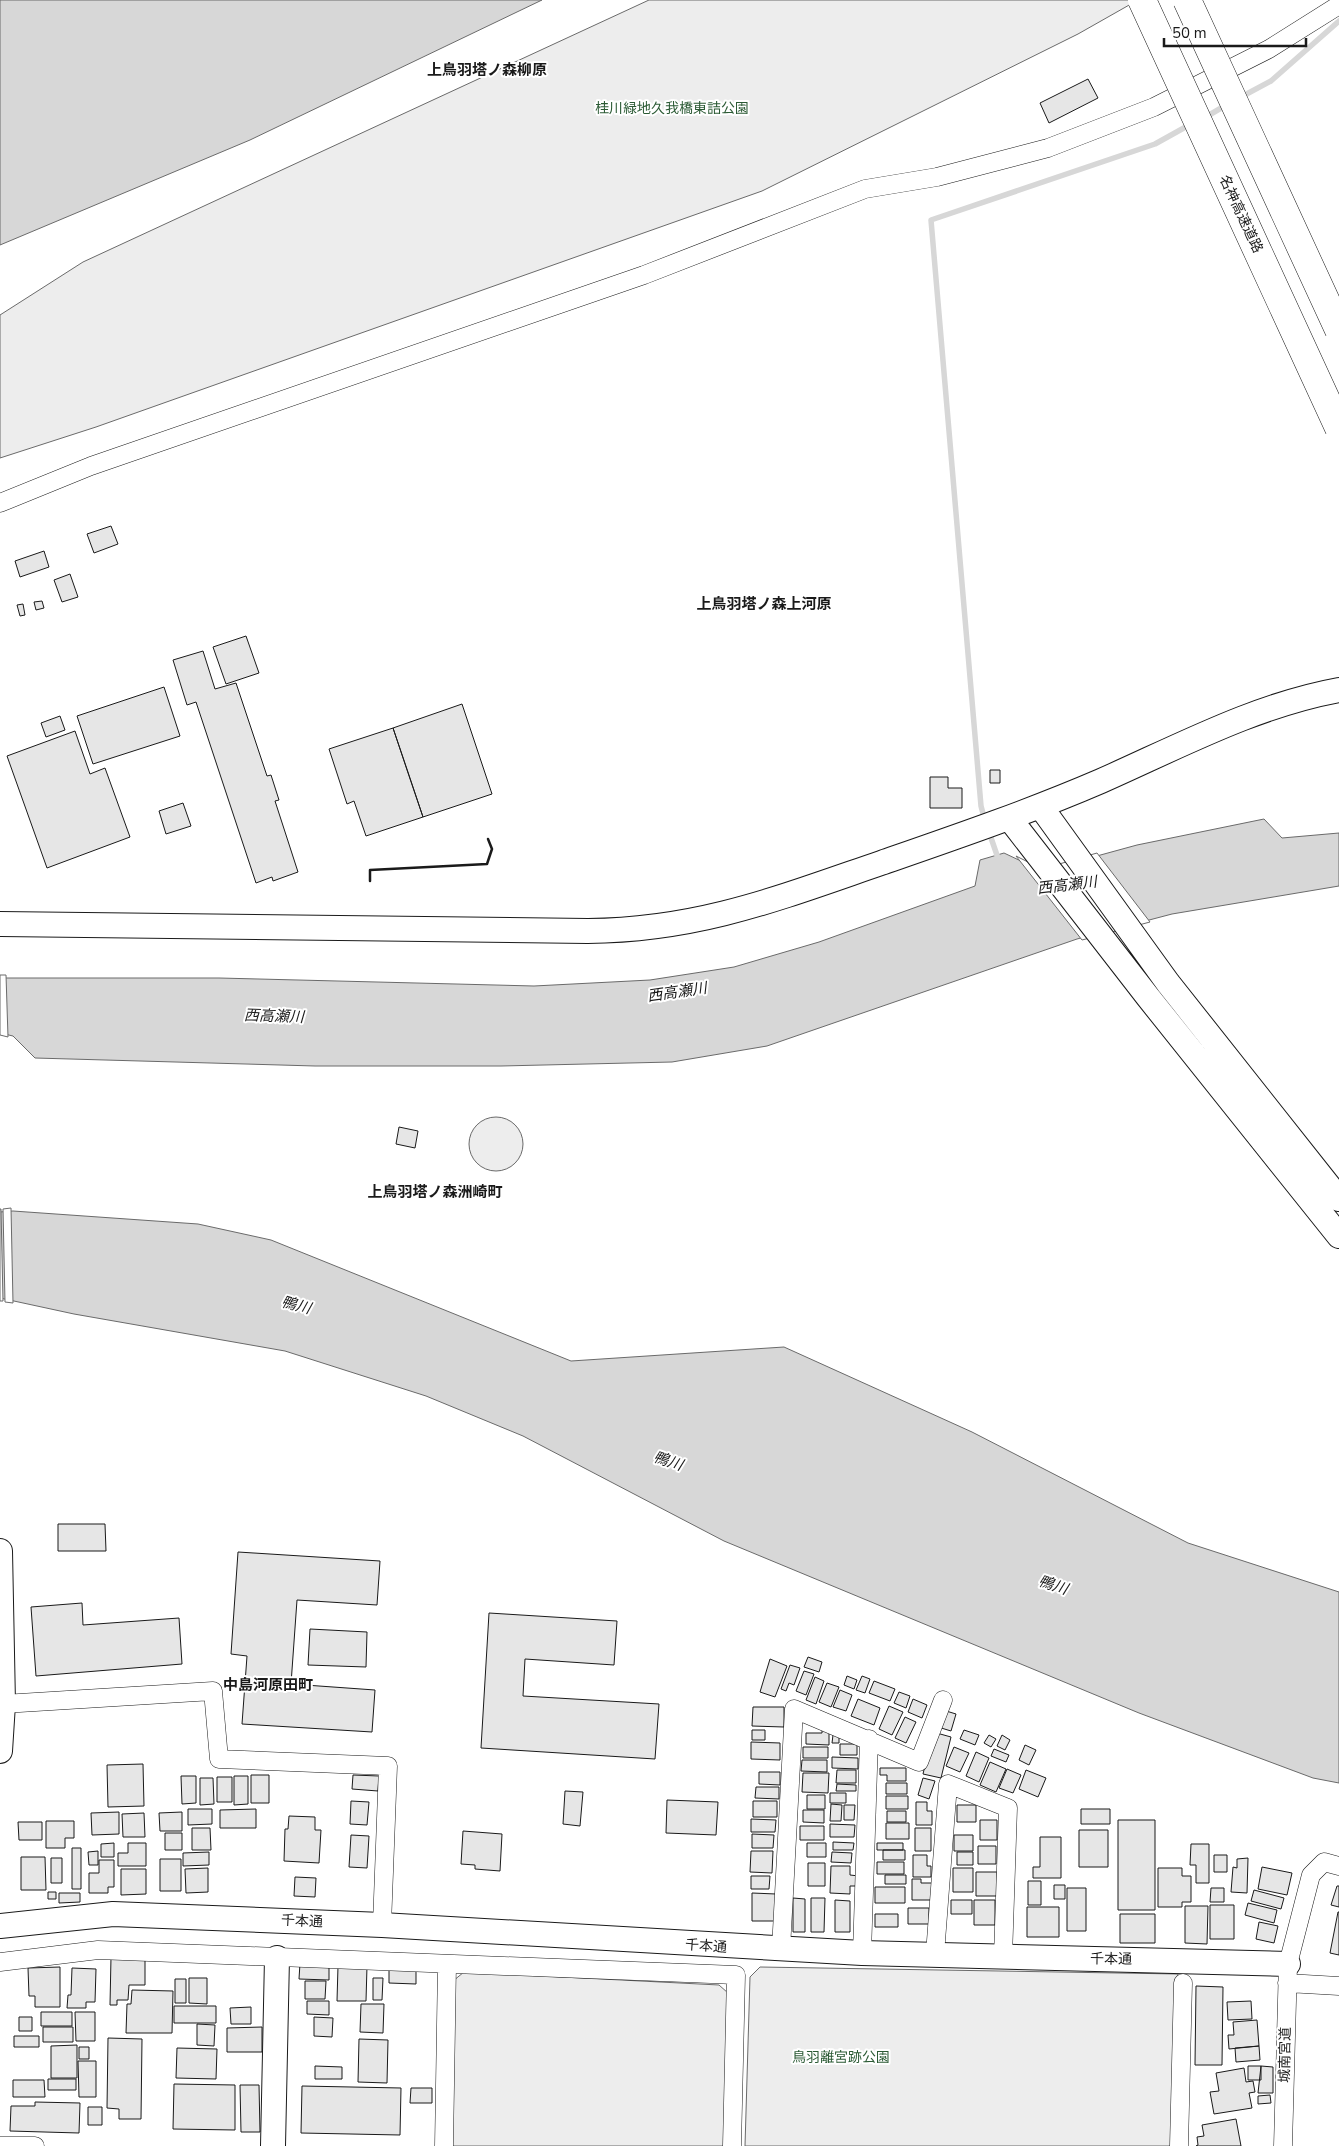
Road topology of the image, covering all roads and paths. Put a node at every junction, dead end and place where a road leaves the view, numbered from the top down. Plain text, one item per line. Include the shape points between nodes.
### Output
1 (1142, 0) edge
2 (1187, 0) edge
3 (1339, 5) edge
4 (1339, 330) edge
5 (1339, 428) edge
6 (0, 503) edge
7 (1339, 690) edge
8 (1041, 807) junction
9 (1010, 819) junction
10 (0, 924) edge
11 (1168, 982) junction
12 (1148, 997) junction
13 (1339, 1199) edge
14 (1339, 1236) edge
15 (0, 1550) edge
16 (943, 1700) dead end
17 (3, 1704) junction
18 (869, 1740) junction
19 (0, 1751) edge
20 (1339, 1866) edge
21 (382, 1925) junction
22 (0, 1926) edge
23 (781, 1949) junction
24 (862, 1953) junction
25 (935, 1954) junction
26 (1003, 1957) junction
27 (277, 1958) junction
28 (0, 1962) edge
29 (448, 1964) junction
30 (1287, 1974) junction
31 (1183, 1983) dead end
32 (1339, 1986) edge
33 (0, 2146) edge
34 (34, 2146) edge
35 (273, 2146) edge
36 (444, 2146) edge
37 (732, 2146) edge
38 (1179, 2146) edge
39 (1283, 2146) edge

1 - 5 highway, 名神高速道路, bridge
2 - 4 highway, bridge
3 - 6 street via 1269,49 1163,102 1066,141 937,177 865,189 644,275 109,459
7 - 8 street via 1247,717
8 - 9 street
8 - 11 street
9 - 10 street via 743,910 637,929
9 - 12 street
11 - 12 street
11 - 13 street
12 - 14 street
15 - 17 street
16 - 18 street via 919,1762
17 - 19 street
17 - 21 street via 213,1691 219,1760 388,1766
18 - 23 street via 794,1709
18 - 24 street
20 - 30 street via 1324,1862 1311,1875
21 - 22 street, 千本通 via 113,1914
21 - 23 street, 千本通
23 - 24 street, 千本通
24 - 25 street, 千本通
25 - 26 street, 千本通
25 - 26 street via 948,1784 1008,1808
26 - 30 street, 千本通
27 - 28 street via 98,1950
27 - 29 street
27 - 35 street
29 - 36 street
29 - 37 street via 736,1975
30 - 32 street
30 - 39 street, 城南宮道
31 - 38 street
33 - 34 street

